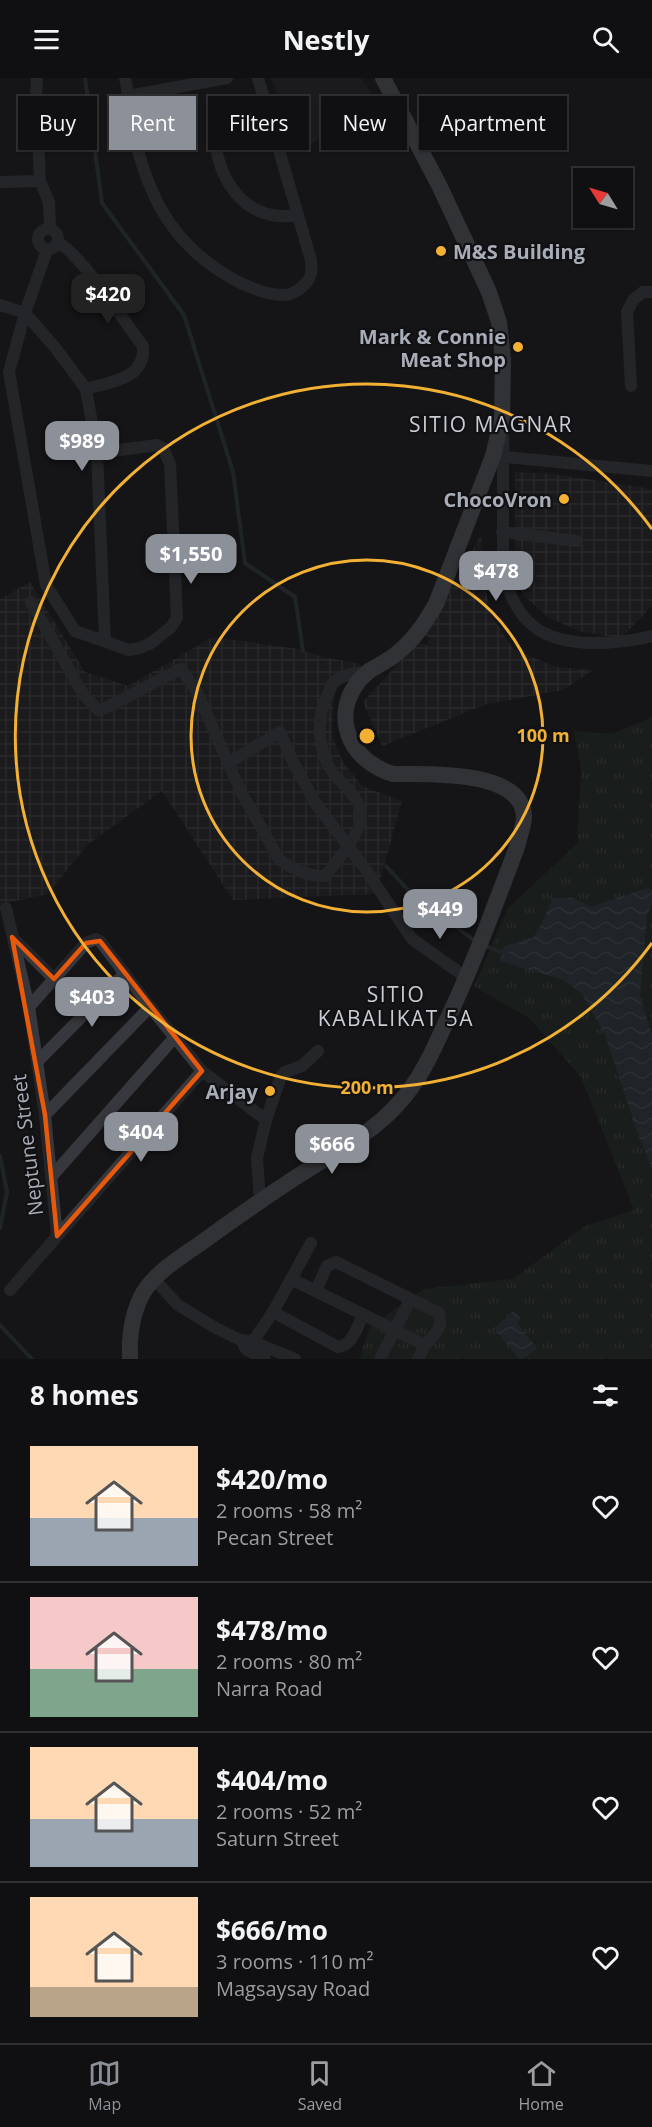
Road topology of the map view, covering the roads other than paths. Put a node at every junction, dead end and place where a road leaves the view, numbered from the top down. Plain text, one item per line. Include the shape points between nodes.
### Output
1 (37, 78) edge
2 (125, 78) edge
3 (227, 78) edge
4 (258, 78) edge
5 (383, 78) edge
6 (128, 96) joint
7 (138, 150) edge
8 (217, 150) edge
9 (40, 181) junction
10 (0, 182) edge
11 (297, 215) junction
12 (50, 229) junction
13 (58, 243) junction
14 (46, 250) junction
15 (652, 292) edge
16 (0, 304) edge
17 (25, 313) junction
18 (4, 373) edge
19 (631, 386) dead end
20 (86, 389) junction
21 (502, 418) junction
22 (97, 453) junction
23 (505, 457) junction
24 (652, 471) edge
25 (502, 532) junction
26 (577, 541) dead end
27 (31, 602) dead end
28 (652, 636) edge
29 (105, 641) junction
30 (369, 671) junction
31 (228, 763) junction
32 (348, 846) junction
33 (6, 908) dead end
34 (12, 937) junction
35 (125, 973) junction
36 (467, 978) junction
37 (54, 979) junction
38 (29, 1007) junction
39 (150, 1007) junction
40 (175, 1037) junction
41 (318, 1051) dead end
42 (38, 1062) junction
43 (202, 1071) junction
44 (45, 1115) junction
45 (266, 1120) junction
46 (52, 1176) junction
47 (260, 1201) junction
48 (57, 1236) junction
49 (311, 1243) dead end
50 (154, 1279) junction
51 (291, 1279) junction
52 (10, 1290) dead end
53 (316, 1290) junction
54 (410, 1300) junction
55 (273, 1312) junction
56 (363, 1315) junction
57 (395, 1332) junction
58 (246, 1344) junction
59 (425, 1345) junction
60 (130, 1359) edge
61 (265, 1359) edge
62 (295, 1359) edge
63 (380, 1359) edge
64 (418, 1359) edge

1 - 9 street
2 - 6 street
3 - 6 street
4 - 11 street
5 - 21 main road via 445,197 494,306 503,359
7 - 11 street via 155,198 177,236 204,260 252,288 286,295 301,288 310,275 311,260
8 - 11 street via 222,173 246,204 272,217
9 - 10 street
9 - 12 street via 49,202
12 - 13 street via 57,234
12 - 14 street via 41,231 38,240
13 - 14 street
13 - 20 street via 79,261 143,346 144,356 134,372
14 - 17 street
15 - 19 street via 643,292 627,312
16 - 17 street
17 - 18 street
17 - 20 street
18 - 29 street via 46,585 71,628
20 - 22 street
21 - 23 street
21 - 30 main road via 490,465 436,604 411,641
22 - 29 street
22 - 29 street via 150,445 163,448 168,456 177,607 177,618 171,627 151,643 129,650
23 - 24 street
23 - 25 street
25 - 26 street
25 - 28 street via 503,573 508,591 519,613 538,631 572,642 622,643
27 - 31 street via 83,694 99,711 181,669 196,692
30 - 32 street via 334,682 319,722 328,766 357,798 362,820
30 - 36 main road via 347,700 345,713 349,737 370,763 393,774 487,780 505,788 521,804 524,816 517,847
31 - 32 street via 280,732 316,804
31 - 32 street via 279,859 287,866 325,876
32 - 36 street via 412,939
33 - 34 street, Neptune Street
34 - 37 street
34 - 38 street, Neptune Street
35 - 37 street via 96,939 86,943
35 - 39 street
35 - 42 street
36 - 47 main road via 430,1057 398,1105 371,1129
37 - 38 street
38 - 42 street, Neptune Street
39 - 40 street
39 - 44 street
40 - 43 street
40 - 46 street
41 - 45 street via 302,1066 282,1074
42 - 44 street, Neptune Street
43 - 45 street
43 - 48 street
44 - 46 street, Neptune Street
45 - 47 street via 257,1158
46 - 48 street, Neptune Street
47 - 50 main road
48 - 52 street
49 - 51 street
50 - 58 street via 178,1305
50 - 60 main road via 137,1308
51 - 53 street
51 - 55 street
53 - 54 street via 327,1266 336,1262
53 - 56 street
54 - 57 street
54 - 59 street via 439,1313 440,1328
55 - 56 street via 338,1347 350,1342
55 - 58 street
56 - 57 street
57 - 59 street
57 - 63 street
58 - 61 street
58 - 62 street
59 - 64 street

